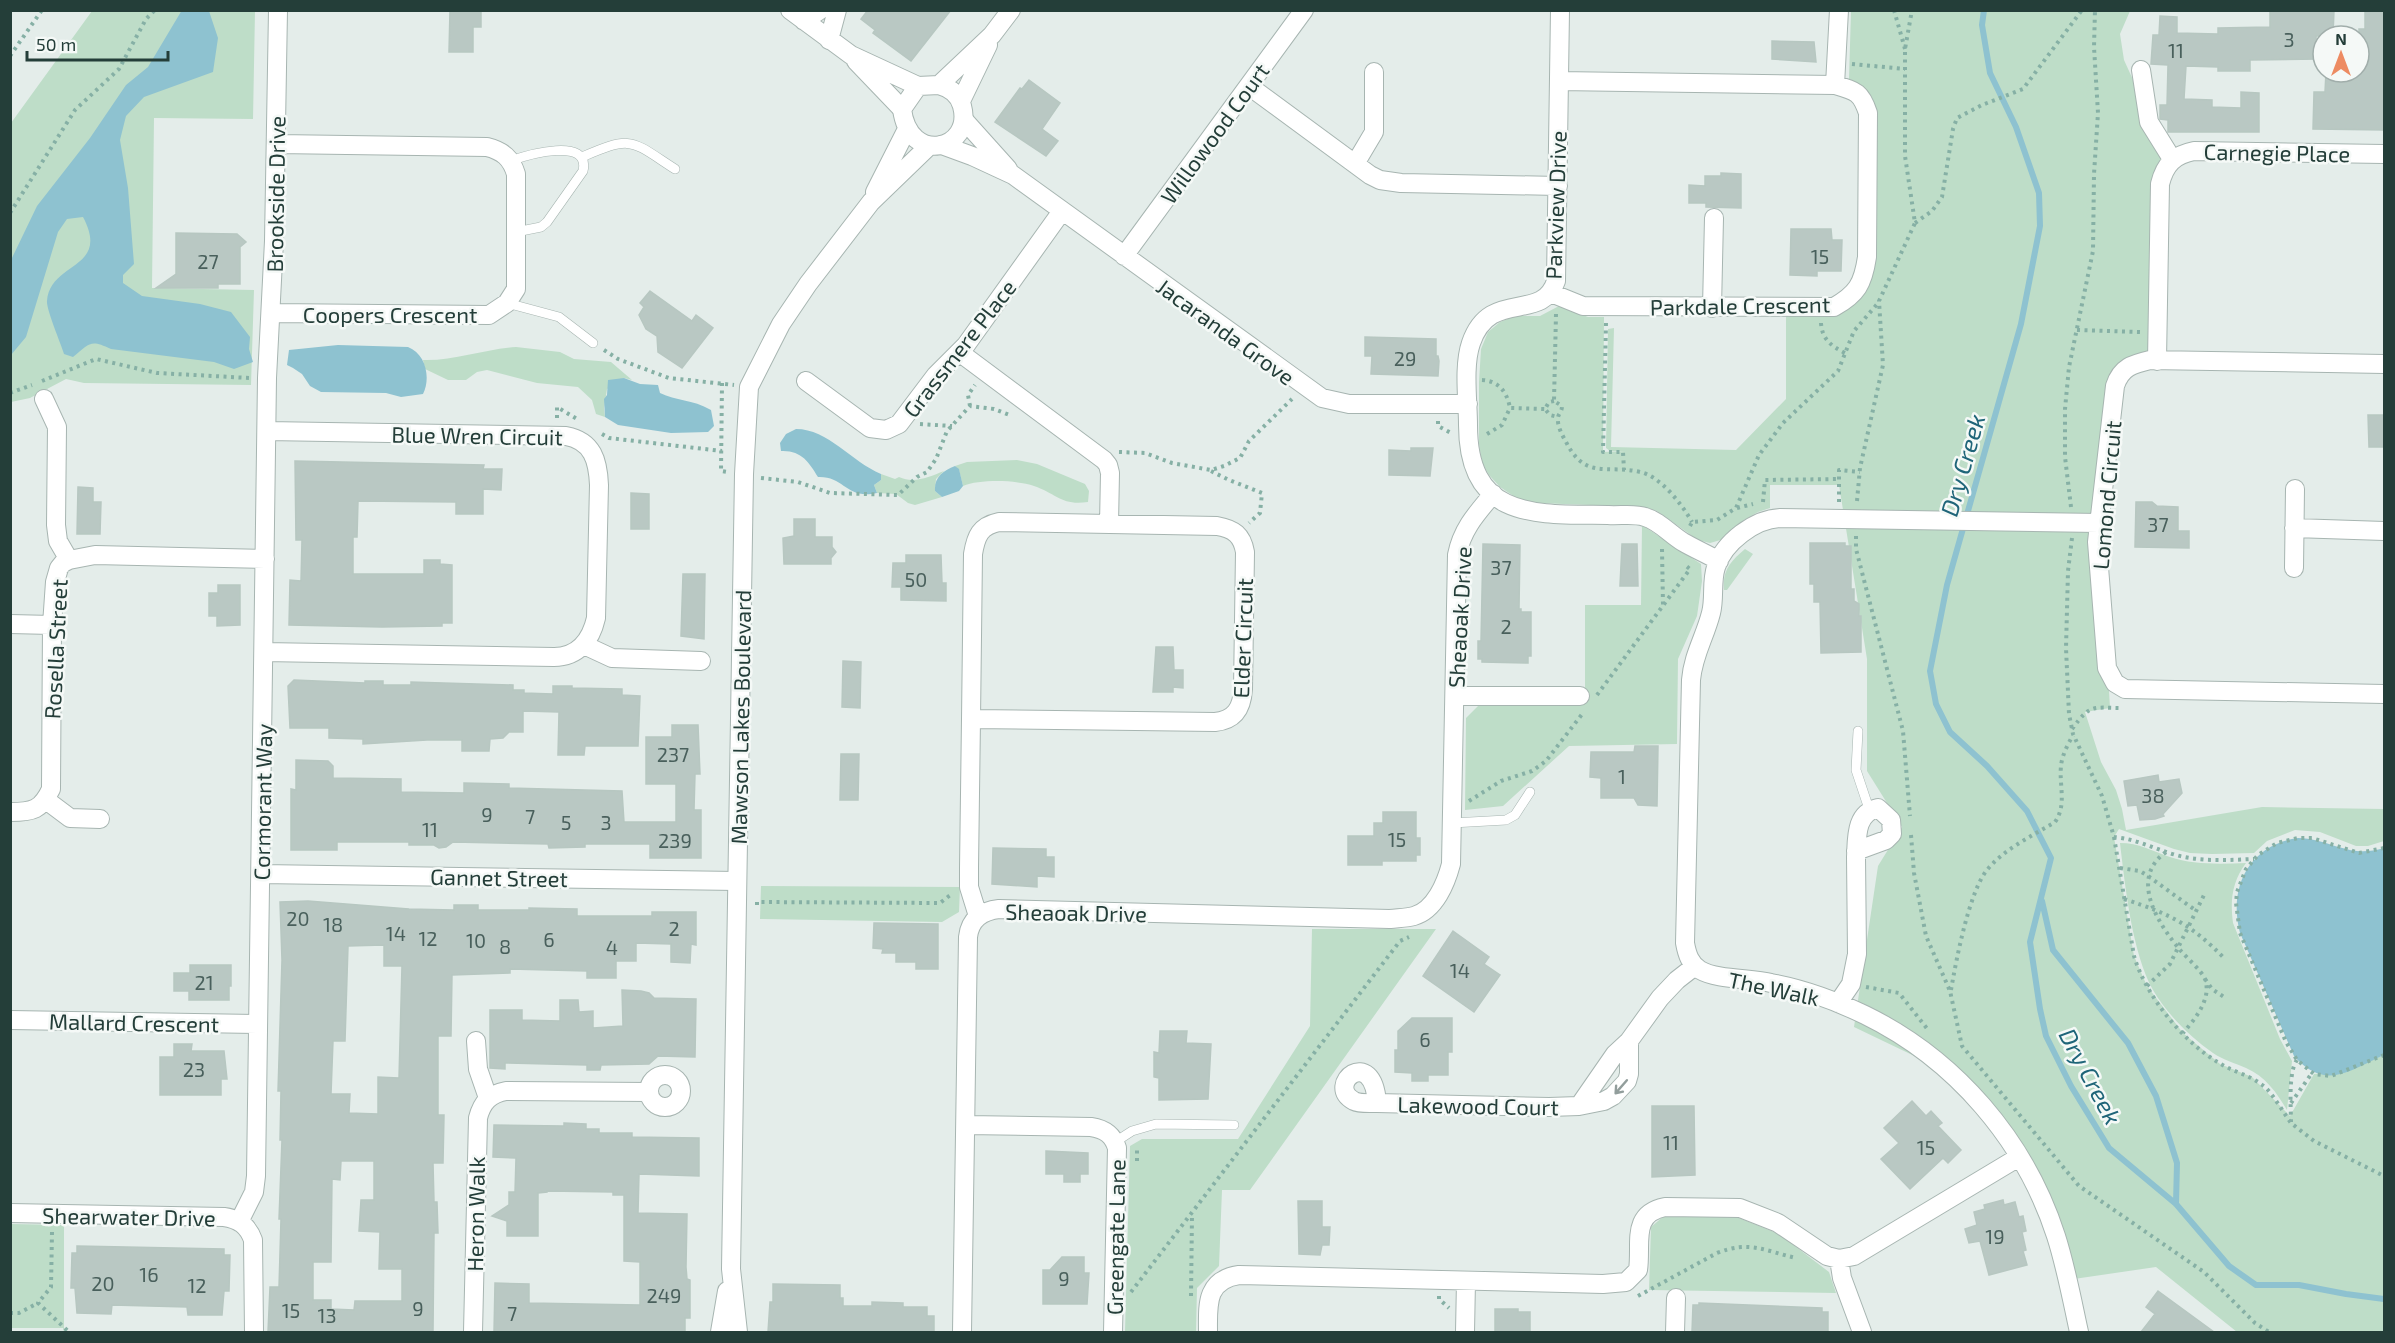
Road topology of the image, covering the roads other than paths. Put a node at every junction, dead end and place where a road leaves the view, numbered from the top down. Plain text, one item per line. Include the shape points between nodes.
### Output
1 (278, 10) edge
2 (820, 10) edge
3 (837, 10) edge
4 (1011, 10) edge
5 (1304, 10) edge
6 (1560, 10) edge
7 (1839, 10) edge
8 (797, 16) edge
9 (992, 35) junction
10 (830, 40) junction
11 (851, 55) junction
12 (2141, 70) dead end
13 (1374, 72) dead end
14 (1559, 81) junction
15 (939, 85) junction
16 (1835, 85) junction
17 (918, 86) junction
18 (1249, 86) junction
19 (961, 101) junction
20 (902, 109) junction
21 (964, 120) junction
22 (906, 129) junction
23 (276, 144) junction
24 (936, 145) junction
25 (2385, 154) edge
26 (582, 157) junction
27 (2172, 159) junction
28 (510, 161) junction
29 (1355, 164) junction
30 (675, 169) dead end
31 (1013, 175) junction
32 (1558, 186) junction
33 (871, 202) junction
34 (1062, 211) junction
35 (1714, 218) dead end
36 (516, 232) junction
37 (1124, 256) junction
38 (1551, 293) junction
39 (507, 303) junction
40 (1712, 308) junction
41 (271, 314) junction
42 (593, 343) road end
43 (959, 352) junction
44 (2157, 361) junction
45 (2385, 364) edge
46 (267, 378) joint
47 (806, 381) dead end
48 (44, 399) dead end
49 (1468, 404) junction
50 (267, 431) junction
51 (2295, 489) dead end
52 (1493, 494) junction
53 (2099, 523) junction
54 (1109, 524) junction
55 (2294, 528) junction
56 (2385, 531) edge
57 (265, 559) junction
58 (69, 560) junction
59 (1719, 561) junction
60 (2294, 568) dead end
61 (10, 624) edge
62 (52, 625) junction
63 (584, 645) junction
64 (264, 652) junction
65 (701, 661) dead end
66 (2385, 694) edge
67 (1455, 696) junction
68 (1580, 696) dead end
69 (971, 718) junction
70 (1858, 731) dead end
71 (1530, 792) dead end
72 (46, 800) junction
73 (1869, 809) junction
74 (10, 812) edge
75 (100, 819) dead end
76 (1452, 823) junction
77 (1856, 851) junction
78 (261, 874) junction
79 (737, 881) junction
80 (978, 916) junction
81 (1695, 966) junction
82 (1838, 1003) junction
83 (10, 1020) edge
84 (257, 1024) junction
85 (477, 1041) dead end
86 (1629, 1041) junction
87 (649, 1092) dead end
88 (488, 1098) junction
89 (1377, 1103) dead end
90 (1579, 1106) junction
91 (966, 1125) junction
92 (1234, 1125) dead end
93 (1115, 1142) junction
94 (2019, 1157) junction
95 (10, 1213) edge
96 (239, 1222) junction
97 (1839, 1259) junction
98 (731, 1269) junction
99 (1466, 1281) junction
100 (1676, 1298) dead end
101 (254, 1332) edge
102 (473, 1332) edge
103 (720, 1332) edge
104 (738, 1332) edge
105 (962, 1332) edge
106 (1113, 1332) edge
107 (1208, 1332) edge
108 (1465, 1332) edge
109 (1675, 1332) edge
110 (1862, 1332) edge
111 (2079, 1332) edge

1 - 23 street, Brookside Drive
2 - 8 street
3 - 10 street
4 - 9 street
5 - 18 street, Willowood Court
6 - 14 street, Parkview Drive
7 - 16 street
8 - 10 street
9 - 15 street
9 - 19 street
10 - 11 street
11 - 17 street
11 - 20 street
12 - 27 street, Carnegie Place via 2149,122
13 - 29 street via 1374,132
14 - 16 street, Parkdale Crescent
14 - 32 street, Parkview Drive
15 - 17 street
15 - 19 street
16 - 40 street, Parkdale Crescent via 1863,97 1868,113 1864,275 1851,297 1833,308
17 - 20 street
18 - 29 street
18 - 37 street, Willowood Court
19 - 21 street
20 - 22 street
21 - 24 street via 957,135
21 - 31 street, Jacaranda Grove
22 - 24 street via 921,143
22 - 33 street, Mawson Lakes Boulevard
23 - 28 street via 487,147 498,150
23 - 41 street, Brookside Drive
24 - 31 street, Jacaranda Grove
24 - 33 street, Mawson Lakes Boulevard
25 - 27 street, Carnegie Place via 2194,151
26 - 28 lane via 551,151
26 - 30 lane via 628,142
26 - 36 lane via 583,171 547,222
27 - 44 street, Carnegie Place via 2160,184
28 - 36 street, Coopers Crescent via 516,174
29 - 32 street via 1380,180 1401,183
31 - 34 street, Jacaranda Grove
32 - 38 street, Parkview Drive via 1557,276
33 - 79 street, Mawson Lakes Boulevard via 781,324 749,387 744,452
34 - 37 street, Jacaranda Grove
34 - 43 street, Grassmere Place
35 - 40 street
36 - 39 street, Coopers Crescent via 516,289
37 - 49 street, Jacaranda Grove via 1322,398 1349,404
38 - 40 street, Parkdale Crescent via 1583,306
38 - 49 street, Parkview Drive via 1540,302 1503,308 1485,321 1471,343
39 - 41 street, Coopers Crescent via 489,315
39 - 42 lane, Coopers Crescent via 559,317
41 - 46 street, Brookside Drive
43 - 47 street, Grassmere Place via 899,424 886,430 870,428
43 - 54 street via 1108,465
44 - 45 street, Lomond Circuit
44 - 53 street, Lomond Circuit via 2130,365 2116,381
46 - 50 street, Cormorant Way
48 - 58 street, Rosella Street via 57,427 56,525 58,541
49 - 52 street, Parkview Drive via 1471,458
50 - 57 street, Cormorant Way
50 - 63 street, Blue Wren Circuit via 558,435 575,438 588,446 598,469 596,618
51 - 55 street
52 - 59 street, Parkview Drive via 1509,505 1535,513 1645,517
52 - 67 street, Sheaoak Drive via 1468,524 1459,543
53 - 59 street via 1769,519 1743,533
53 - 66 street, Lomond Circuit via 2097,555 2105,655 2109,675 2118,686 2133,691
54 - 69 street via 999,522 981,529 973,554
54 - 69 street, Elder Circuit via 1218,526 1238,533 1245,552 1240,709 1224,721 1215,722
55 - 56 street
55 - 60 street
57 - 58 street via 95,555
57 - 64 street, Cormorant Way
58 - 62 street, Rosella Street via 63,562 56,574
59 - 81 street via 1711,616 1692,664 1685,943
61 - 62 street
62 - 72 street, Rosella Street via 52,776
63 - 64 street via 561,657
63 - 65 street via 612,658
64 - 78 street, Cormorant Way
67 - 68 street
67 - 76 street, Sheaoak Drive
69 - 80 street via 969,878
70 - 73 lane via 1856,770
71 - 76 lane via 1515,815 1506,820
72 - 74 street via 26,812
72 - 75 street via 70,818
73 - 77 street via 1859,825
73 - 77 street via 1878,808 1886,813 1892,834
76 - 80 street, Sheaoak Drive via 1451,864 1446,883 1431,904 1416,916 1390,920 999,909
77 - 82 street via 1857,954 1851,984
78 - 79 street, Gannet Street
78 - 84 street, Cormorant Way
79 - 98 street, Mawson Lakes Boulevard
80 - 91 street, Sheaoak Drive via 968,937
81 - 82 street, The Walk via 1707,973 1771,983
81 - 86 street, Lakewood Court via 1665,992
82 - 94 street, The Walk via 1875,1020 1936,1060 1975,1097
83 - 84 street, Mallard Crescent
84 - 96 street, Cormorant Way via 256,1176 254,1192
85 - 88 street via 478,1069
86 - 90 street, Lakewood Court via 1615,1054
86 -> 90 street, Lakewood Court via 1627,1082 1604,1101
87 - 88 street via 506,1090
88 - 102 street, Heron Walk via 477,1118
89 - 90 street, Lakewood Court
91 - 93 street, Greengate Lane via 1091,1127 1110,1134
91 - 105 street, Sheaoak Drive
92 - 93 lane, Greengate Lane via 1156,1124 1132,1131
93 - 106 street, Greengate Lane
94 - 97 street via 1854,1256
94 - 111 street, The Walk via 2053,1228
95 - 96 street, Shearwater Drive via 224,1217
96 - 101 street, Shearwater Drive via 253,1240
97 - 99 street via 1827,1256 1778,1223 1740,1208 1665,1207 1648,1214 1641,1225 1638,1270 1626,1282
97 - 110 street
98 - 103 street, Mawson Lakes Boulevard
98 - 104 street, Mawson Lakes Boulevard
99 - 107 street via 1230,1276 1210,1294
99 - 108 street
100 - 109 street

